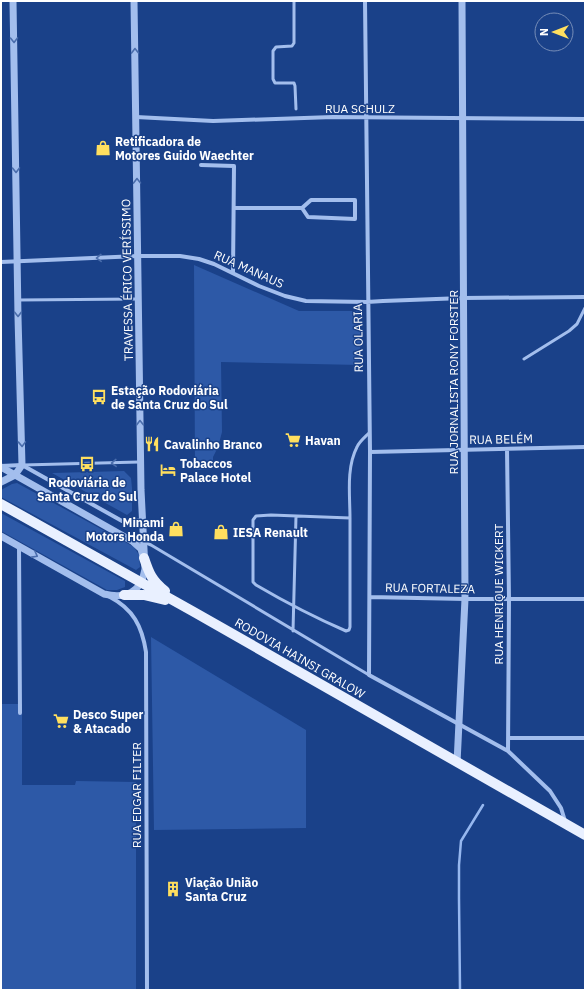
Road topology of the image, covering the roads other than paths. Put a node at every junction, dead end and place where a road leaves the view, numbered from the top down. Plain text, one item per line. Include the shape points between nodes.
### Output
1 (13, 1) edge
2 (134, 1) edge
3 (294, 1) edge
4 (365, 1) edge
5 (462, 1) edge
6 (296, 109) dead end
7 (136, 117) junction
8 (365, 118) junction
9 (463, 118) junction
10 (585, 119) edge
11 (202, 166) dead end
12 (234, 208) junction
13 (302, 208) junction
14 (138, 256) junction
15 (18, 261) junction
16 (1, 262) edge
17 (233, 273) junction
18 (585, 297) edge
19 (464, 298) junction
20 (138, 299) junction
21 (18, 300) junction
22 (368, 302) junction
23 (585, 308) edge
24 (524, 359) dead end
25 (369, 433) junction
26 (585, 447) edge
27 (507, 449) junction
28 (464, 450) junction
29 (370, 452) junction
30 (141, 462) junction
31 (22, 465) junction
32 (1, 467) edge
33 (15, 476) junction
34 (1, 482) edge
35 (1, 504) edge
36 (296, 516) junction
37 (350, 518) junction
38 (142, 520) junction
39 (1, 536) edge
40 (132, 541) junction
41 (144, 542) junction
42 (19, 546) junction
43 (144, 558) junction
44 (141, 583) junction
45 (104, 594) junction
46 (124, 595) junction
47 (370, 597) junction
48 (465, 599) junction
49 (509, 599) junction
50 (585, 599) edge
51 (294, 606) junction
52 (194, 612) junction
53 (293, 631) junction
54 (368, 675) junction
55 (20, 713) dead end
56 (460, 724) junction
57 (509, 738) junction
58 (585, 738) edge
59 (508, 751) junction
60 (457, 763) junction
61 (566, 825) junction
62 (585, 835) edge
63 (147, 990) edge

1 -> 15 street
7 -> 2 street, TRAVESSA ÉRICO VERÍSSIMO
3 - 6 lane via 294,43 292,46 276,47 273,51 273,79 275,82 294,83
4 - 8 street, RUA OLARIA
5 - 9 street, RUA JORNALISTA RONY FORSTER
7 - 8 street, RUA SCHULZ via 213,121
14 -> 7 street, TRAVESSA ÉRICO VERÍSSIMO
8 - 9 street, RUA SCHULZ
8 - 22 street, RUA OLARIA
9 - 10 street, RUA SCHULZ
9 - 19 street, RUA JORNALISTA RONY FORSTER
11 - 12 street via 234,166
12 - 13 street
12 - 17 street
13 - 13 street via 308,217 355,219 355,200 311,200
14 -> 15 street, RUA MANAUS
14 - 17 street, RUA MANAUS via 199,258
14 - 20 street, TRAVESSA ÉRICO VERÍSSIMO
15 - 16 street, RUA MANAUS
15 - 21 street
17 - 22 street, RUA MANAUS via 259,286 306,302
18 - 19 street, RUA MANAUS
19 - 22 street, RUA MANAUS
19 - 28 street, RUA JORNALISTA RONY FORSTER
20 - 21 lane
30 -> 20 street, TRAVESSA ÉRICO VERÍSSIMO
21 -> 31 street
22 - 25 street, RUA OLARIA
23 - 24 lane via 577,324 569,331
25 - 29 street, RUA OLARIA
25 - 37 lane via 357,446 353,457
26 - 27 street, RUA BELÉM
27 - 28 street, RUA BELÉM
27 - 49 street, RUA HENRIQUE WICKERT
28 - 29 street, RUA BELÉM
28 - 48 street, RUA JORNALISTA RONY FORSTER
29 - 47 street, RUA OLARIA
30 -> 31 lane
30 - 38 street, TRAVESSA ÉRICO VERÍSSIMO
31 - 32 street
31 - 33 street
31 - 38 street via 122,521
32 - 33 street
33 - 34 street
33 - 40 street
35 - 44 main road, RODOVIA HAINSI GRALOW
36 - 37 lane
36 - 51 lane
36 - 51 lane via 256,516 253,520 253,582
37 - 51 lane via 349,630 346,631
38 - 41 street, TRAVESSA ÉRICO VERÍSSIMO
39 - 42 street
40 - 41 lane
40 - 43 street via 141,549
41 - 43 street, TRAVESSA ÉRICO VERÍSSIMO
41 - 53 lane
42 -> 45 street
42 - 55 street
43 - 44 street, TRAVESSA ÉRICO VERÍSSIMO via 145,569
43 - 52 main road via 157,585
44 - 46 street via 136,590
44 - 52 main road, RODOVIA HAINSI GRALOW
45 - 46 street
45 - 63 street, RUA EDGAR FILTER via 125,606 133,616 140,628 146,652
46 - 52 main road via 155,597
47 - 48 street, RUA FORTALEZA
47 - 54 street, RUA OLARIA
48 - 49 street, RUA FORTALEZA
48 - 56 street, RUA JORNALISTA RONY FORSTER
49 - 50 street, RUA FORTALEZA
49 - 57 street, RUA HENRIQUE WICKERT
51 - 53 lane
52 - 60 main road, RODOVIA HAINSI GRALOW
53 - 54 lane
54 - 56 street
56 - 59 street
56 - 60 street, RUA JORNALISTA RONY FORSTER
57 - 58 street
57 - 59 street, RUA HENRIQUE WICKERT
59 - 61 street via 550,791 561,808
60 - 61 main road, RODOVIA HAINSI GRALOW
61 - 62 main road, RODOVIA HAINSI GRALOW

